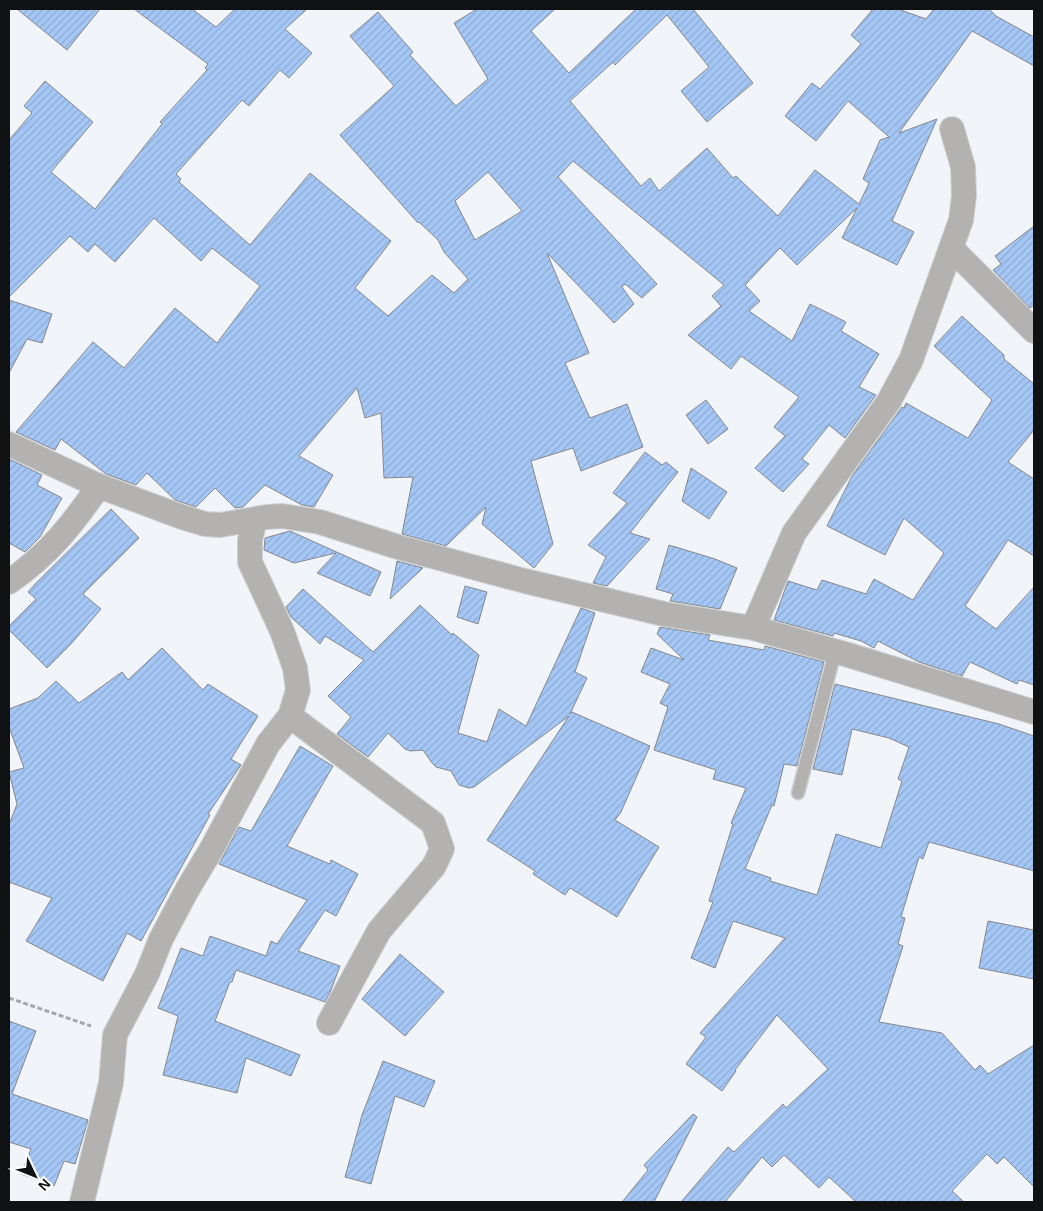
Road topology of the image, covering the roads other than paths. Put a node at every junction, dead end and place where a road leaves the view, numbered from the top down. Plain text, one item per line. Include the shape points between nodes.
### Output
1 (952, 129) dead end
2 (952, 249) junction
3 (1034, 331) edge
4 (9, 444) edge
5 (99, 486) junction
6 (255, 519) junction
7 (9, 582) edge
8 (754, 628) junction
9 (835, 652) junction
10 (1034, 712) edge
11 (290, 716) junction
12 (798, 793) dead end
13 (329, 1023) dead end
14 (82, 1202) edge

1 - 2 street via 963,167 964,196
2 - 3 street
2 - 8 street via 911,360 889,401 794,534
4 - 5 street
5 - 6 street via 205,524
5 - 7 street via 50,549
6 - 8 street via 282,516 320,522 525,581 664,614
6 - 11 street via 250,540 250,562 296,668 298,690
8 - 9 street
9 - 10 street
9 - 12 lane
11 - 13 street via 433,823 442,848 434,866 379,931
11 - 14 street via 268,744 187,890 115,1035 110,1083

